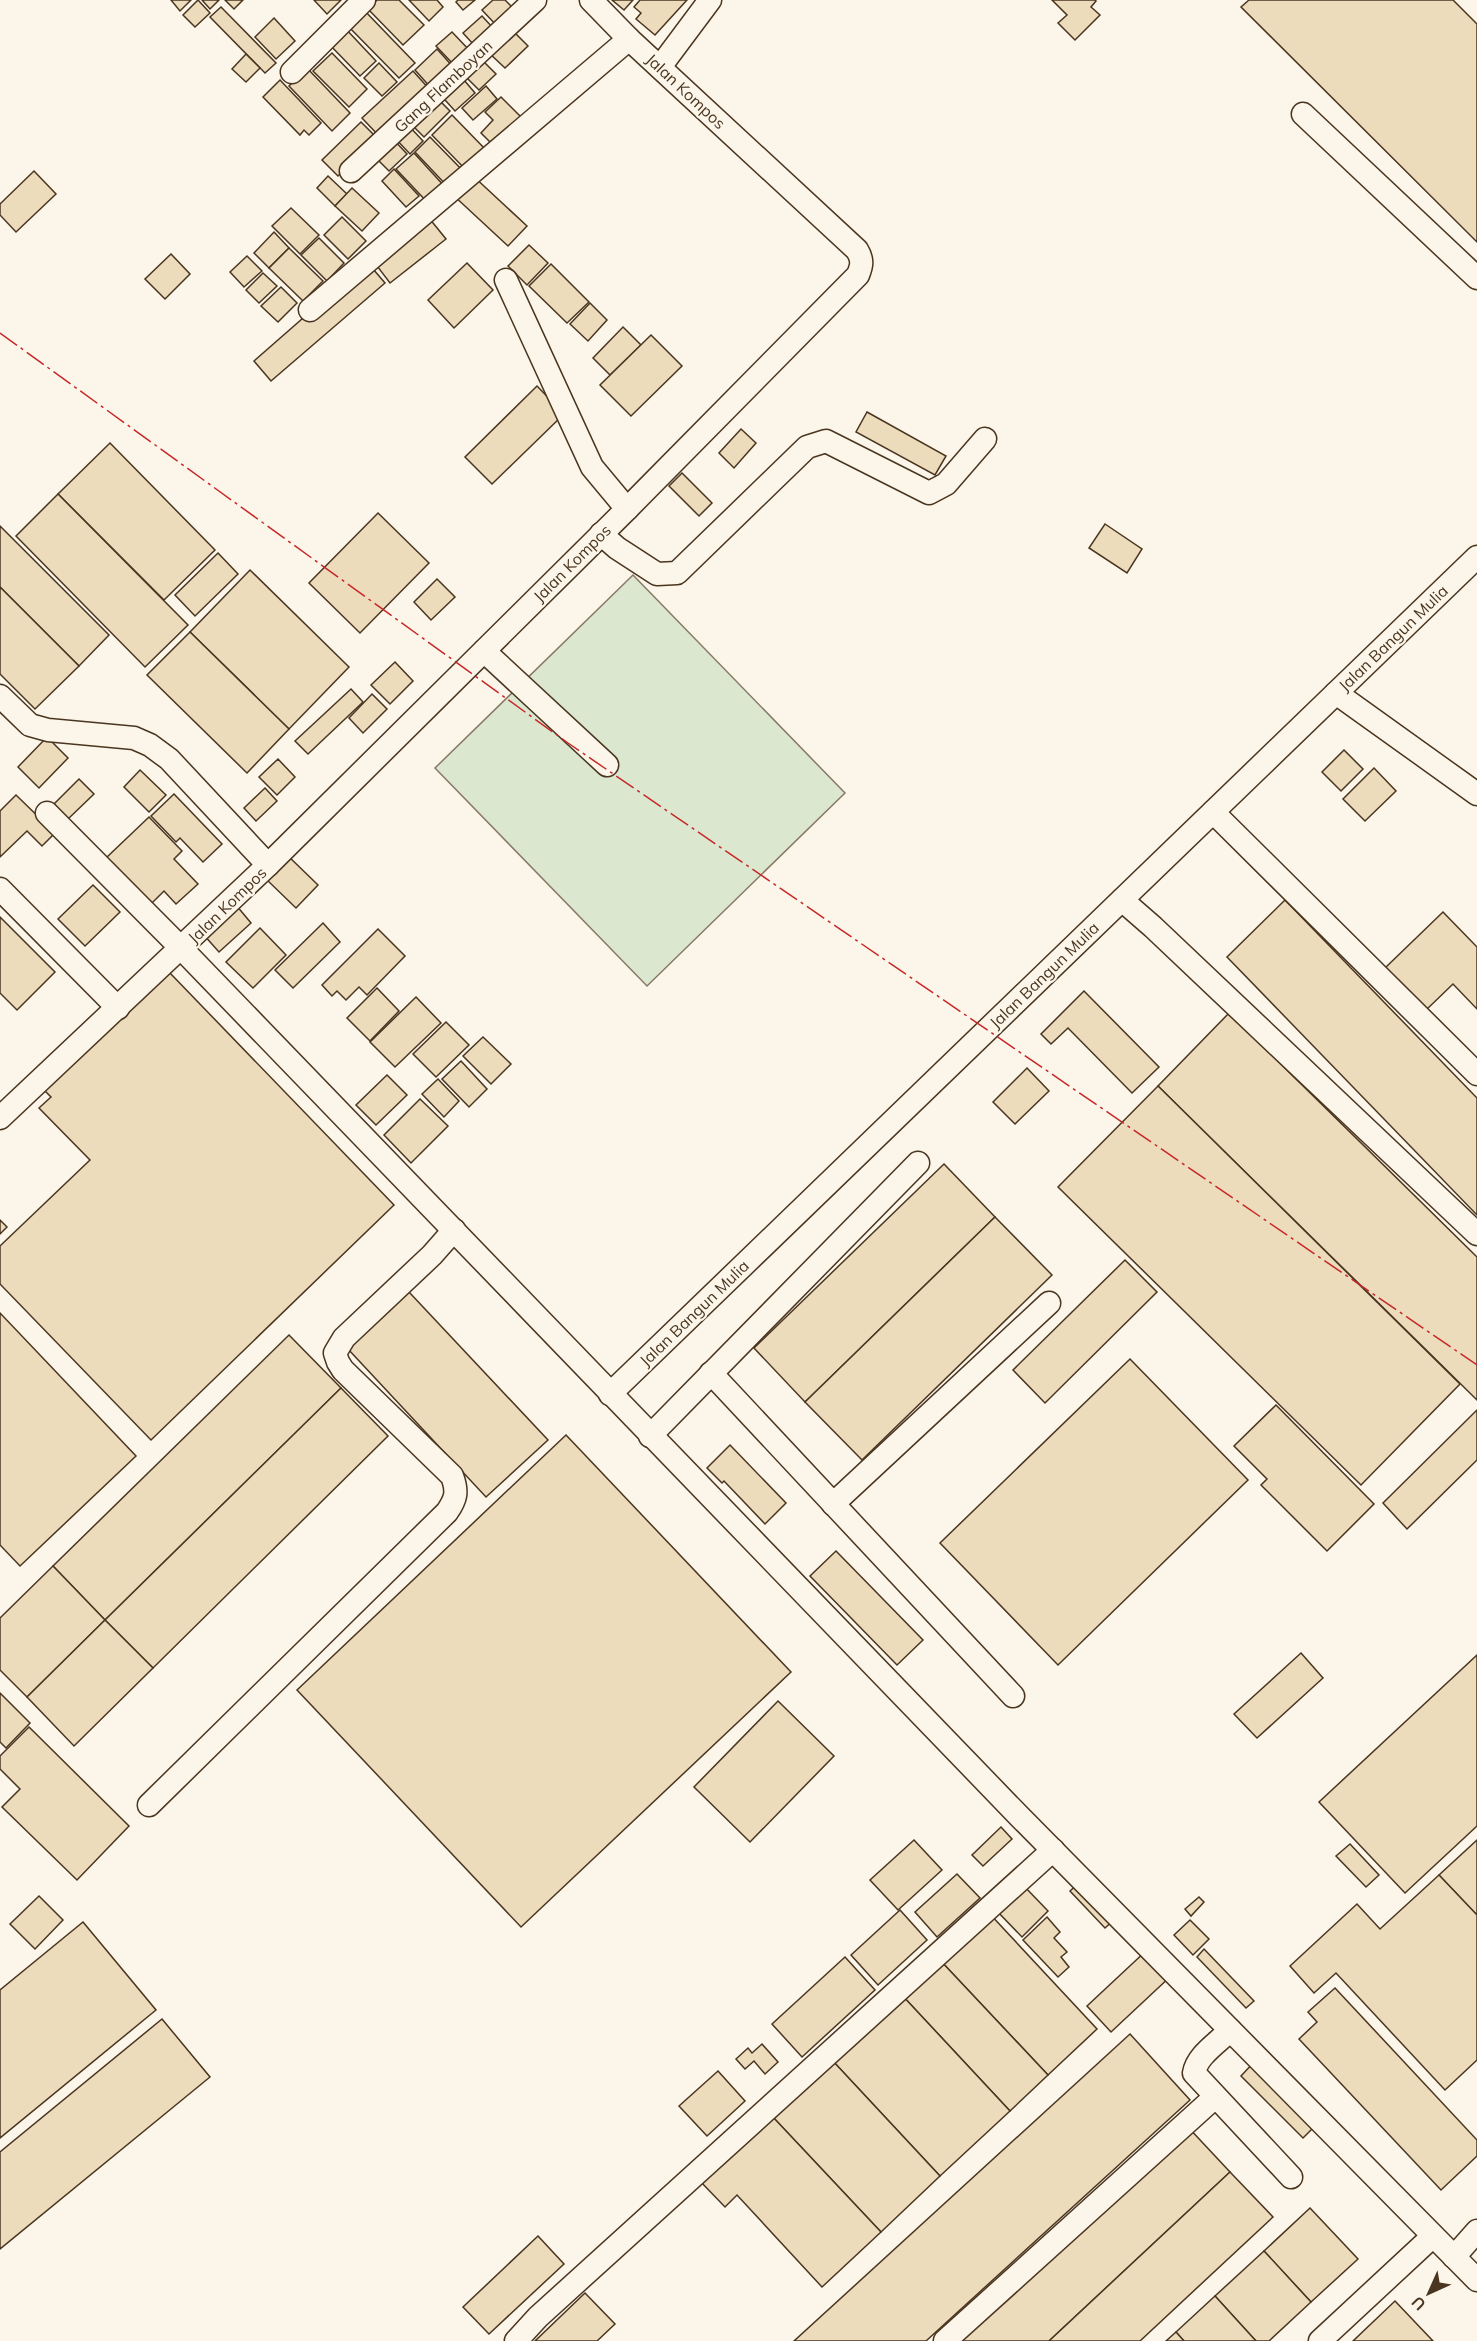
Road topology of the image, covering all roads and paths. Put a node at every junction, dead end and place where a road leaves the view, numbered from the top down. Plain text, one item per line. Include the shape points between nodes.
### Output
1 (364, 0) edge
2 (534, 0) edge
3 (591, 0) edge
4 (710, 0) edge
5 (629, 39) junction
6 (660, 67) junction
7 (292, 72) dead end
8 (1303, 114) dead end
9 (351, 171) dead end
10 (1477, 278) edge
11 (507, 280) dead end
12 (310, 310) dead end
13 (985, 439) dead end
14 (627, 509) junction
15 (601, 534) junction
16 (1477, 557) edge
17 (484, 651) junction
18 (1336, 693) junction
19 (0, 696) edge
20 (607, 765) dead end
21 (1477, 794) edge
22 (1213, 812) junction
23 (47, 813) dead end
24 (268, 866) junction
25 (0, 889) edge
26 (1122, 900) junction
27 (182, 949) junction
28 (118, 1008) junction
29 (1477, 1074) edge
30 (3, 1110) edge
31 (918, 1163) dead end
32 (453, 1230) junction
33 (1477, 1234) edge
34 (1048, 1303) dead end
35 (711, 1373) junction
36 (610, 1394) junction
37 (650, 1436) junction
38 (833, 1504) junction
39 (1013, 1696) dead end
40 (149, 1804) dead end
41 (1053, 1850) junction
42 (1230, 2030) junction
43 (1215, 2097) junction
44 (1291, 2177) dead end
45 (1477, 2231) edge
46 (1433, 2236) junction
47 (1454, 2257) junction
48 (1477, 2280) edge
49 (516, 2341) edge
50 (945, 2341) edge
51 (1320, 2341) edge

1 - 7 street
2 - 9 street, Gang Flamboyan
3 - 5 street, Jalan Kompos
4 - 6 street
5 - 6 street, Jalan Kompos
5 - 12 street
6 - 14 street, Jalan Kompos via 857,250 862,266 852,283
8 - 10 street
11 - 14 street via 592,468
13 - 15 street via 946,484 929,493 826,441 807,447 677,573 657,574
14 - 15 street, Jalan Kompos
15 - 17 street, Jalan Kompos
16 - 18 street, Jalan Bangun Mulia
17 - 20 street
17 - 24 street, Jalan Kompos
18 - 21 street
18 - 22 street, Jalan Bangun Mulia
19 - 24 street via 30,725 134,738 150,745 169,759
22 - 26 street, Jalan Bangun Mulia
22 - 29 street
23 - 27 street
24 - 27 street, Jalan Kompos
25 - 28 street
26 - 33 street
26 - 36 street, Jalan Bangun Mulia
27 - 28 street, Jalan Kompos
27 - 32 street
28 - 30 street, Jalan Kompos
31 - 35 street
32 - 36 street
32 - 40 street via 344,1338 336,1353 343,1370 452,1476 456,1500
34 - 38 street
35 - 37 street
35 - 38 street
36 - 37 street
37 - 41 street
38 - 39 street
41 - 42 street
41 - 49 street
42 - 43 street via 1195,2064 1194,2073
42 - 46 street
43 - 44 street
43 - 50 street
45 - 47 street
46 - 47 street
46 - 51 street
47 - 48 street

